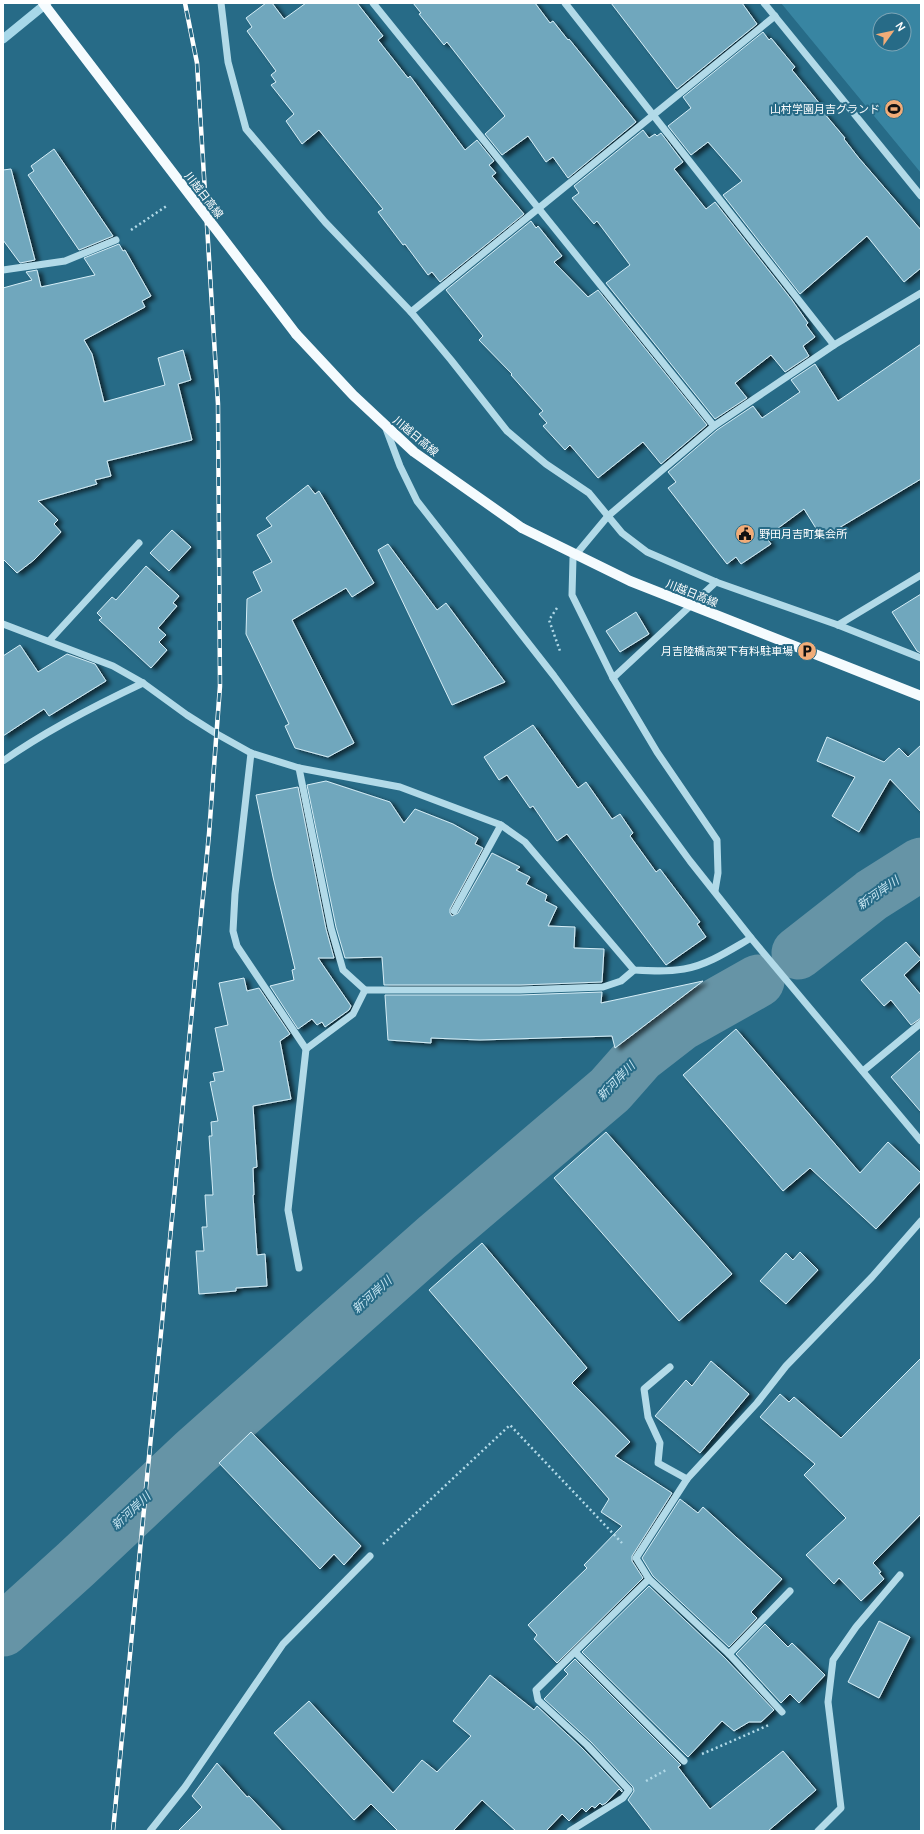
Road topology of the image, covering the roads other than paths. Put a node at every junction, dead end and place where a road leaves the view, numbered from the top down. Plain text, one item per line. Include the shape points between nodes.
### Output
1 (42, 3) edge
2 (222, 3) edge
3 (373, 3) edge
4 (565, 3) edge
5 (764, 3) edge
6 (775, 16) junction
7 (654, 113) junction
8 (921, 196) edge
9 (537, 208) junction
10 (116, 240) road end
11 (3, 270) edge
12 (921, 293) edge
13 (411, 312) junction
14 (834, 345) junction
15 (385, 426) junction
16 (714, 426) junction
17 (608, 516) junction
18 (139, 543) dead end
19 (921, 575) edge
20 (716, 582) junction
21 (3, 624) edge
22 (838, 625) junction
23 (50, 641) junction
24 (921, 658) edge
25 (613, 678) junction
26 (143, 683) junction
27 (921, 696) edge
28 (251, 753) junction
29 (3, 761) edge
30 (299, 768) junction
31 (501, 825) junction
32 (715, 891) junction
33 (454, 911) dead end
34 (751, 938) junction
35 (634, 970) junction
36 (365, 990) junction
37 (921, 1023) edge
38 (306, 1049) junction
39 (863, 1071) junction
40 (921, 1141) edge
41 (921, 1221) edge
42 (299, 1268) dead end
43 (670, 1367) dead end
44 (687, 1479) junction
45 (370, 1556) road end
46 (900, 1575) dead end
47 (649, 1579) junction
48 (790, 1591) dead end
49 (576, 1653) junction
50 (729, 1654) junction
51 (782, 1712) road end
52 (684, 1761) road end
53 (820, 1830) edge
54 (150, 1831) edge
55 (570, 1831) edge

1 - 15 main road, 川越日高線, bridge via 296,334
2 - 13 street via 228,62 246,129 325,222
3 - 9 street
4 - 7 street
5 - 6 street
6 - 7 street
6 - 8 street
7 - 9 street
7 - 14 street
9 - 13 street
9 - 16 street
10 - 11 street via 65,261
12 - 14 street
13 - 17 street via 507,431 546,464 588,494
14 - 16 street
15 - 27 main road, 川越日高線, bridge via 414,452 522,528 630,581
15 - 32 street via 417,501 554,676 690,861
16 - 17 street
17 - 20 street via 622,532 647,552
17 - 25 street via 573,558 572,595
18 - 23 street
19 - 22 street
20 - 22 street
20 - 25 street
21 - 23 street
22 - 24 street
23 - 26 street via 113,666
25 - 32 street via 657,752 717,840 718,873
26 - 28 street via 187,715
26 - 29 street via 61,724
28 - 30 street
28 - 38 street via 233,931 237,946
30 - 31 street via 400,788
30 - 36 street via 331,928 343,970
31 - 33 street
31 - 35 street via 525,842
32 - 34 street
34 - 35 street via 713,960 685,969 660,972
34 - 39 street
35 - 36 street via 621,981 603,987
36 - 38 street via 353,1014
37 - 39 street
38 - 42 street via 288,1210
39 - 40 street
41 - 44 street via 872,1277 786,1366 757,1403
43 - 44 street via 644,1389 648,1418 660,1443 658,1463
44 - 47 street via 636,1558
45 - 54 street via 283,1644 185,1787
46 - 53 street via 856,1626 833,1660 828,1702 841,1808
47 - 49 street
47 - 50 street
48 - 50 street
49 - 52 street
49 - 55 street via 536,1690 538,1700 587,1745 629,1790 623,1798
50 - 51 street

